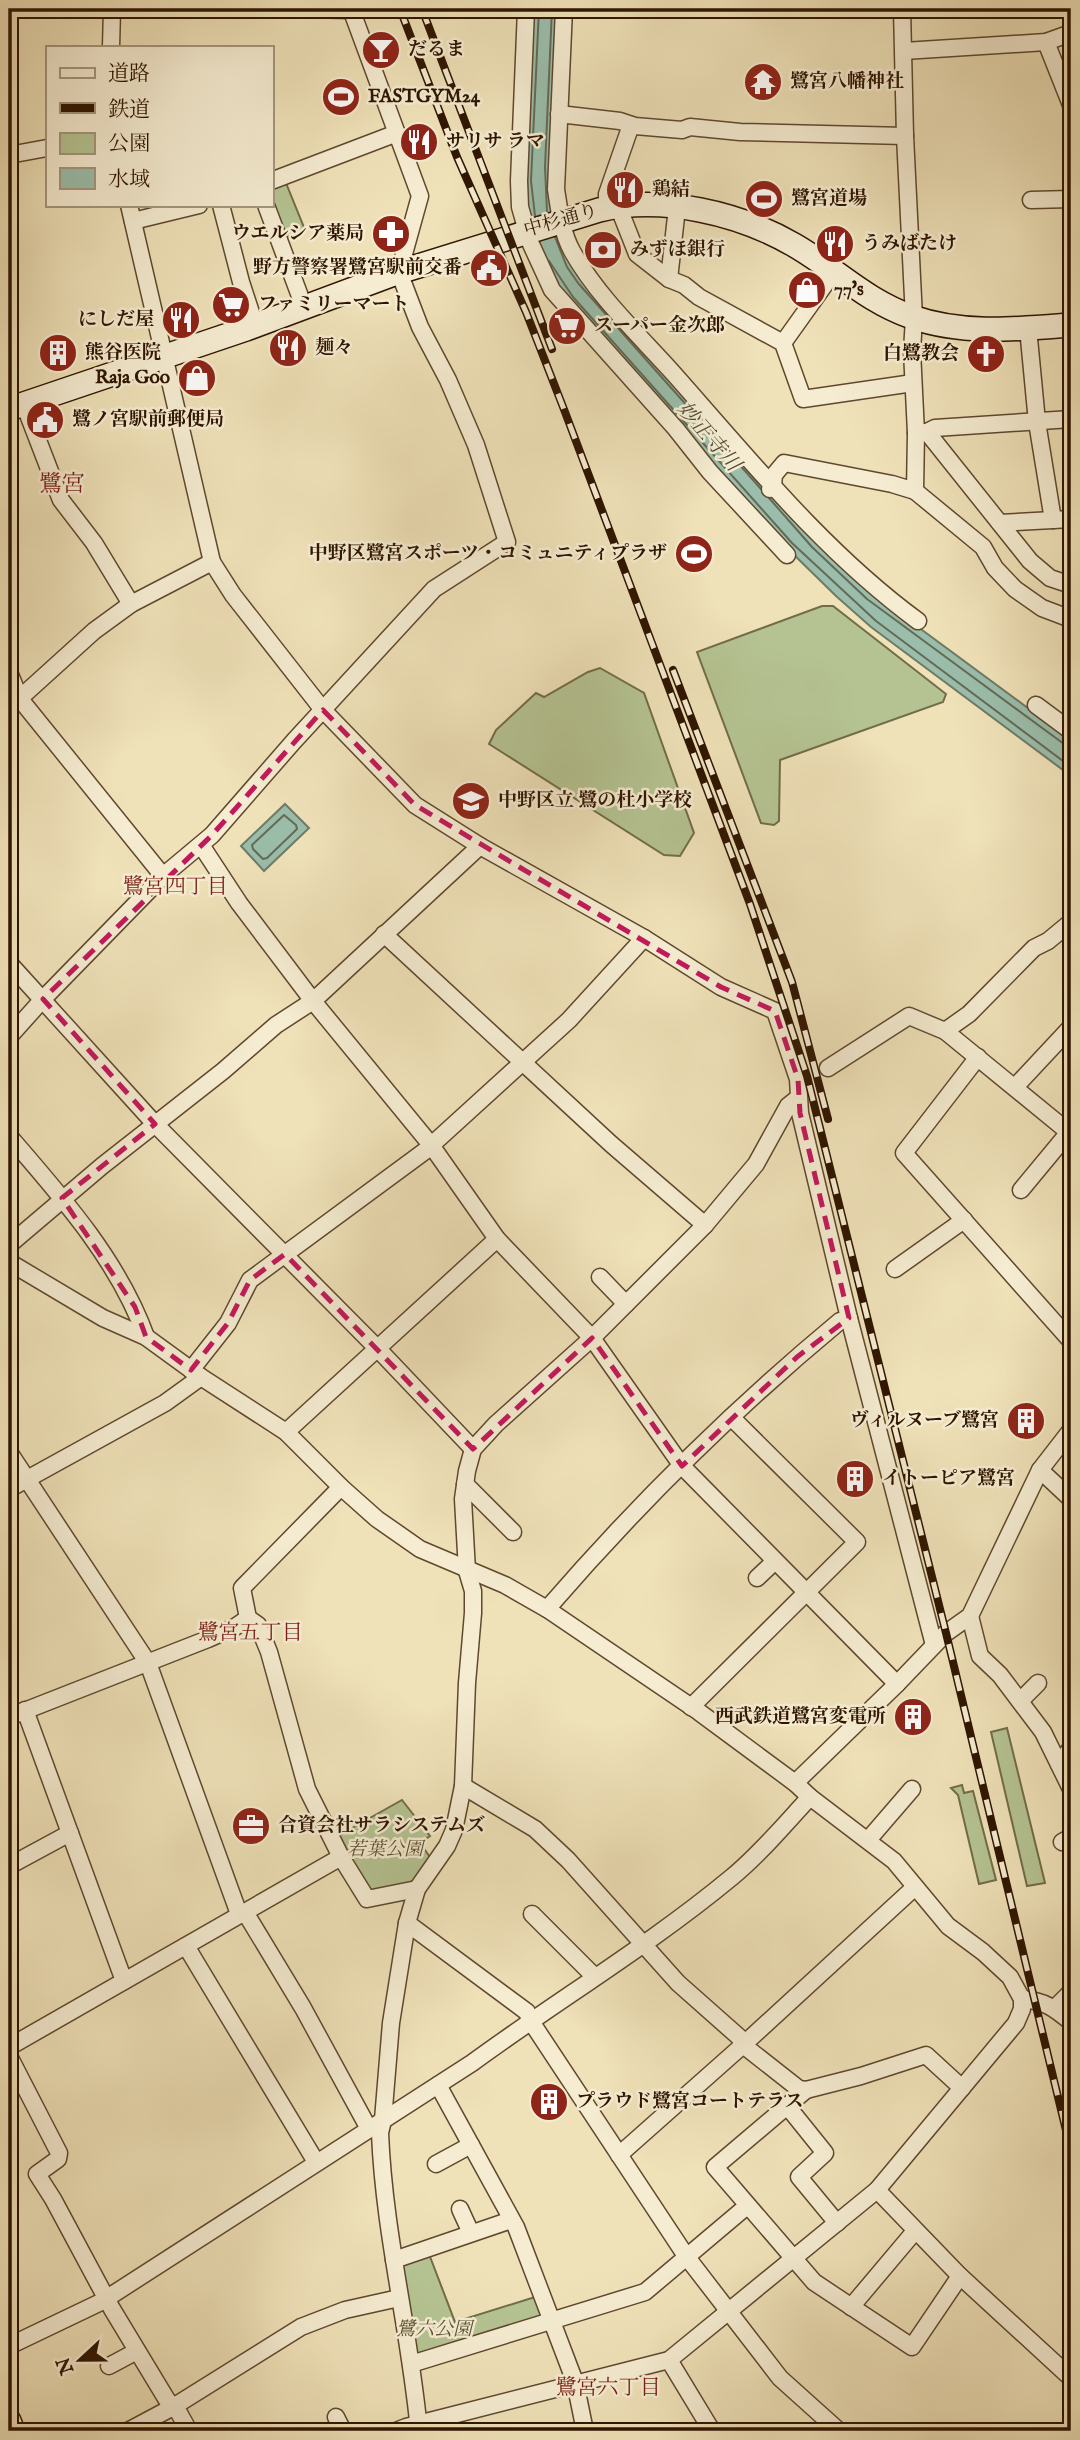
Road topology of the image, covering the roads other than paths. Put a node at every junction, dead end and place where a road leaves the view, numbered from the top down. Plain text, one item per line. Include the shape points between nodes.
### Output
1 (112, 9) edge
2 (307, 9) edge
3 (351, 9) edge
4 (526, 9) edge
5 (564, 9) edge
6 (902, 9) edge
7 (1071, 33) edge
8 (1046, 42) junction
9 (111, 46) edge
10 (904, 51) junction
11 (1071, 105) edge
12 (559, 114) junction
13 (631, 125) junction
14 (397, 133) junction
15 (905, 135) junction
16 (46, 148) edge
17 (9, 155) edge
18 (273, 180) edge
19 (1071, 199) edge
20 (1031, 200) dead end
21 (190, 206) edge
22 (221, 206) edge
23 (266, 206) edge
24 (614, 207) junction
25 (677, 208) junction
26 (131, 213) edge
27 (559, 217) junction
28 (527, 227) junction
29 (399, 272) junction
30 (833, 273) junction
31 (669, 279) junction
32 (304, 307) junction
33 (914, 318) junction
34 (255, 325) junction
35 (1071, 326) edge
36 (1028, 328) junction
37 (783, 343) junction
38 (164, 357) junction
39 (913, 383) junction
40 (16, 407) edge
41 (1071, 419) edge
42 (1037, 422) junction
43 (922, 433) junction
44 (771, 488) junction
45 (915, 491) junction
46 (1071, 519) edge
47 (1053, 520) junction
48 (1000, 523) junction
49 (787, 555) dead end
50 (212, 562) junction
51 (1071, 585) edge
52 (131, 604) junction
53 (1071, 619) edge
54 (918, 621) dead end
55 (9, 672) edge
56 (14, 703) edge
57 (1036, 705) dead end
58 (323, 710) junction
59 (1071, 731) edge
60 (201, 845) junction
61 (480, 846) junction
62 (163, 876) junction
63 (1071, 922) edge
64 (384, 934) junction
65 (644, 938) junction
66 (9, 963) edge
67 (43, 999) junction
68 (313, 1001) junction
69 (1071, 1027) edge
70 (945, 1031) junction
71 (9, 1037) edge
72 (978, 1057) junction
73 (522, 1061) junction
74 (828, 1068) dead end
75 (1015, 1087) junction
76 (798, 1098) junction
77 (155, 1124) junction
78 (1070, 1133) edge
79 (9, 1136) edge
80 (431, 1145) junction
81 (1021, 1190) dead end
82 (62, 1198) junction
83 (964, 1220) junction
84 (705, 1225) junction
85 (497, 1239) junction
86 (9, 1245) edge
87 (285, 1254) junction
88 (9, 1262) edge
89 (895, 1269) dead end
90 (600, 1277) dead end
91 (626, 1304) junction
92 (849, 1318) junction
93 (146, 1337) junction
94 (592, 1338) junction
95 (1071, 1341) edge
96 (377, 1348) junction
97 (196, 1374) junction
98 (732, 1418) junction
99 (1071, 1430) edge
100 (286, 1432) junction
101 (473, 1449) junction
102 (9, 1452) edge
103 (682, 1466) junction
104 (1040, 1470) junction
105 (27, 1479) junction
106 (465, 1483) junction
107 (341, 1487) junction
108 (9, 1489) edge
109 (1071, 1499) edge
110 (513, 1532) dead end
111 (775, 1560) junction
112 (467, 1570) junction
113 (757, 1578) dead end
114 (807, 1593) junction
115 (547, 1609) junction
116 (970, 1616) junction
117 (248, 1618) junction
118 (934, 1645) junction
119 (148, 1663) junction
120 (1038, 1683) dead end
121 (897, 1684) junction
122 (1020, 1701) junction
123 (691, 1707) junction
124 (25, 1710) junction
125 (9, 1717) edge
126 (1071, 1748) edge
127 (1059, 1764) junction
128 (795, 1783) junction
129 (463, 1786) junction
130 (912, 1789) dead end
131 (1071, 1790) edge
132 (810, 1797) junction
133 (71, 1833) junction
134 (868, 1840) junction
135 (341, 1857) junction
136 (9, 1867) edge
137 (915, 1887) junction
138 (416, 1889) junction
139 (242, 1913) junction
140 (532, 1914) dead end
141 (407, 1923) junction
142 (643, 1944) junction
143 (186, 1946) junction
144 (594, 1976) junction
145 (124, 1980) junction
146 (1071, 1992) edge
147 (1022, 1999) junction
148 (1056, 2007) junction
149 (530, 2020) junction
150 (1071, 2022) edge
151 (743, 2045) junction
152 (9, 2047) edge
153 (9, 2056) edge
154 (438, 2085) junction
155 (962, 2088) junction
156 (806, 2090) junction
157 (788, 2107) junction
158 (376, 2124) junction
159 (471, 2145) junction
160 (619, 2155) junction
161 (316, 2162) junction
162 (436, 2164) dead end
163 (877, 2190) junction
164 (747, 2206) junction
165 (460, 2209) dead end
166 (511, 2220) junction
167 (837, 2222) junction
168 (915, 2231) junction
169 (471, 2233) junction
170 (686, 2256) junction
171 (793, 2259) junction
172 (394, 2260) junction
173 (960, 2276) junction
174 (399, 2298) junction
175 (106, 2299) junction
176 (851, 2307) junction
177 (729, 2311) junction
178 (551, 2321) junction
179 (9, 2346) edge
180 (137, 2351) junction
181 (669, 2360) junction
182 (411, 2364) junction
183 (109, 2366) dead end
184 (1071, 2378) edge
185 (575, 2382) junction
186 (173, 2407) junction
187 (9, 2421) edge
188 (418, 2428) edge
189 (13, 2431) edge
190 (128, 2431) edge
191 (189, 2431) edge
192 (396, 2431) edge
193 (585, 2431) edge
194 (712, 2431) edge
195 (839, 2431) edge

1 - 9 street
2 - 3 street
3 - 14 street
4 - 28 street via 519,181
5 - 12 street
6 - 10 street
7 - 8 street
8 - 10 street
8 - 11 street
10 - 15 street
12 - 13 street
12 - 27 street
13 - 15 street
13 - 24 street via 607,194
14 - 18 street
14 - 29 street via 420,196
15 - 33 street
16 - 17 street
19 - 20 street
21 - 26 street
22 - 34 street
23 - 32 street
24 - 25 main road, 中杉通り
24 - 27 main road, 中杉通り
24 - 31 street via 637,254
25 - 30 main road, 中杉通り via 754,226 795,246
25 - 31 street
26 - 38 street
27 - 28 main road, 中杉通り
27 - 44 street via 570,248 602,293
28 - 29 main road, 中杉通り
28 - 49 street via 552,290
29 - 32 main road, 中杉通り
29 - 58 street via 476,445 507,542 434,589
30 - 33 main road, 中杉通り via 885,306
30 - 37 street
31 - 37 street via 684,285 736,326
32 - 34 main road, 中杉通り
33 - 36 main road, 中杉通り via 953,327
33 - 39 street
34 - 38 main road, 中杉通り
35 - 36 main road, 中杉通り
36 - 42 street
37 - 39 street via 803,400
38 - 40 main road, 中杉通り
38 - 50 street
39 - 43 street
40 - 52 street via 61,500
41 - 42 street
42 - 43 street via 935,428
42 - 47 street
43 - 45 street
43 - 48 street
44 - 45 street via 784,463
44 - 54 street via 883,596
45 - 53 street via 983,547 1015,589 1042,608
46 - 47 street
47 - 48 street
48 - 51 street via 1030,561 1051,578
50 - 52 street
50 - 58 street
52 - 56 street
55 - 56 street
56 - 62 street
57 - 59 street
58 - 60 street
58 - 61 street via 415,806
60 - 62 street
60 - 68 street
61 - 64 street
61 - 65 street
62 - 67 street
63 - 70 street via 1034,948 969,1014
64 - 68 street
64 - 73 street
65 - 73 street via 569,1020
65 - 76 street via 721,987 775,1012 798,1079
66 - 67 street
67 - 71 street
67 - 77 street
68 - 77 street via 276,1025
68 - 80 street
69 - 75 street
70 - 72 street
70 - 74 street via 909,1016
72 - 75 street
72 - 83 street via 904,1153
73 - 80 street
73 - 84 street
75 - 78 street
76 - 84 street via 788,1106 756,1164
76 - 92 street
77 - 82 street
77 - 87 street
78 - 81 street
79 - 82 street
80 - 85 street
80 - 87 street
82 - 86 street
82 - 93 street via 135,1307
83 - 89 street
83 - 95 street
84 - 91 street
85 - 94 street
85 - 96 street
87 - 96 street
87 - 97 street via 250,1280
88 - 93 street via 103,1318
90 - 91 street
91 - 94 street
92 - 98 street via 805,1349
92 - 118 street
93 - 97 street
94 - 101 street
94 - 103 street
96 - 100 street
96 - 101 street
97 - 100 street
97 - 105 street via 165,1403
98 - 103 street
98 - 114 street via 857,1542
99 - 104 street
100 - 107 street
101 - 106 street
102 - 105 street
103 - 111 street
103 - 115 street
104 - 109 street
104 - 116 street
105 - 108 street
105 - 119 street
106 - 110 street
106 - 112 street
107 - 112 street via 420,1549
107 - 117 street via 242,1588
111 - 113 street
111 - 114 street
112 - 115 street
112 - 129 street via 473,1613
114 - 121 street
114 - 123 street
115 - 123 street
116 - 118 street
116 - 122 street via 981,1656
117 - 119 street
117 - 135 street via 258,1625 269,1652 307,1789
118 - 121 street
119 - 124 street
119 - 139 street
120 - 122 street
121 - 128 street
122 - 127 street
123 - 128 street
124 - 125 street
124 - 133 street
126 - 127 street
127 - 131 street
128 - 132 street
129 - 138 street via 447,1846
129 - 142 street via 535,1829
130 - 134 street
132 - 134 street
132 - 142 street via 734,1876
133 - 136 street
133 - 145 street
134 - 137 street via 894,1861
135 - 138 street via 367,1899
135 - 139 street
137 - 147 street via 948,1926 1010,1977
137 - 151 street
138 - 141 street
139 - 143 street
139 - 158 street
140 - 144 street
141 - 149 street via 527,2012
141 - 158 street
142 - 144 street
142 - 151 street
143 - 145 street
143 - 161 street
144 - 149 street
145 - 152 street
146 - 148 street
147 - 148 street
147 - 155 street via 1016,2023
148 - 150 street
149 - 154 street
149 - 160 street
151 - 156 street
151 - 160 street
153 - 175 street via 59,2153 58,2160 37,2174
154 - 158 street
154 - 159 street
155 - 156 street via 926,2054
155 - 163 street
156 - 157 street
157 - 164 street via 715,2167
157 - 167 street via 825,2153 799,2177
158 - 161 street
158 - 172 street
159 - 162 street
159 - 166 street
160 - 170 street
161 - 175 street
163 - 167 street
163 - 168 street
164 - 170 street
164 - 171 street
165 - 169 street
166 - 169 street
166 - 178 street
167 - 171 street
168 - 173 street
168 - 176 street
169 - 172 street
170 - 177 street
170 - 178 street via 645,2292
171 - 176 street via 814,2281
171 - 177 street
172 - 174 street
173 - 176 street via 912,2347
173 - 184 street
174 - 182 street
174 - 186 street via 345,2310 301,2327
175 - 179 street
175 - 180 street
177 - 181 street
177 - 195 street via 780,2378
178 - 182 street
178 - 185 street
180 - 183 street
180 - 186 street
181 - 185 street
181 - 194 street
182 - 188 street
185 - 188 street
185 - 193 street
186 - 190 street
186 - 191 street
187 - 189 main road
188 - 192 street

